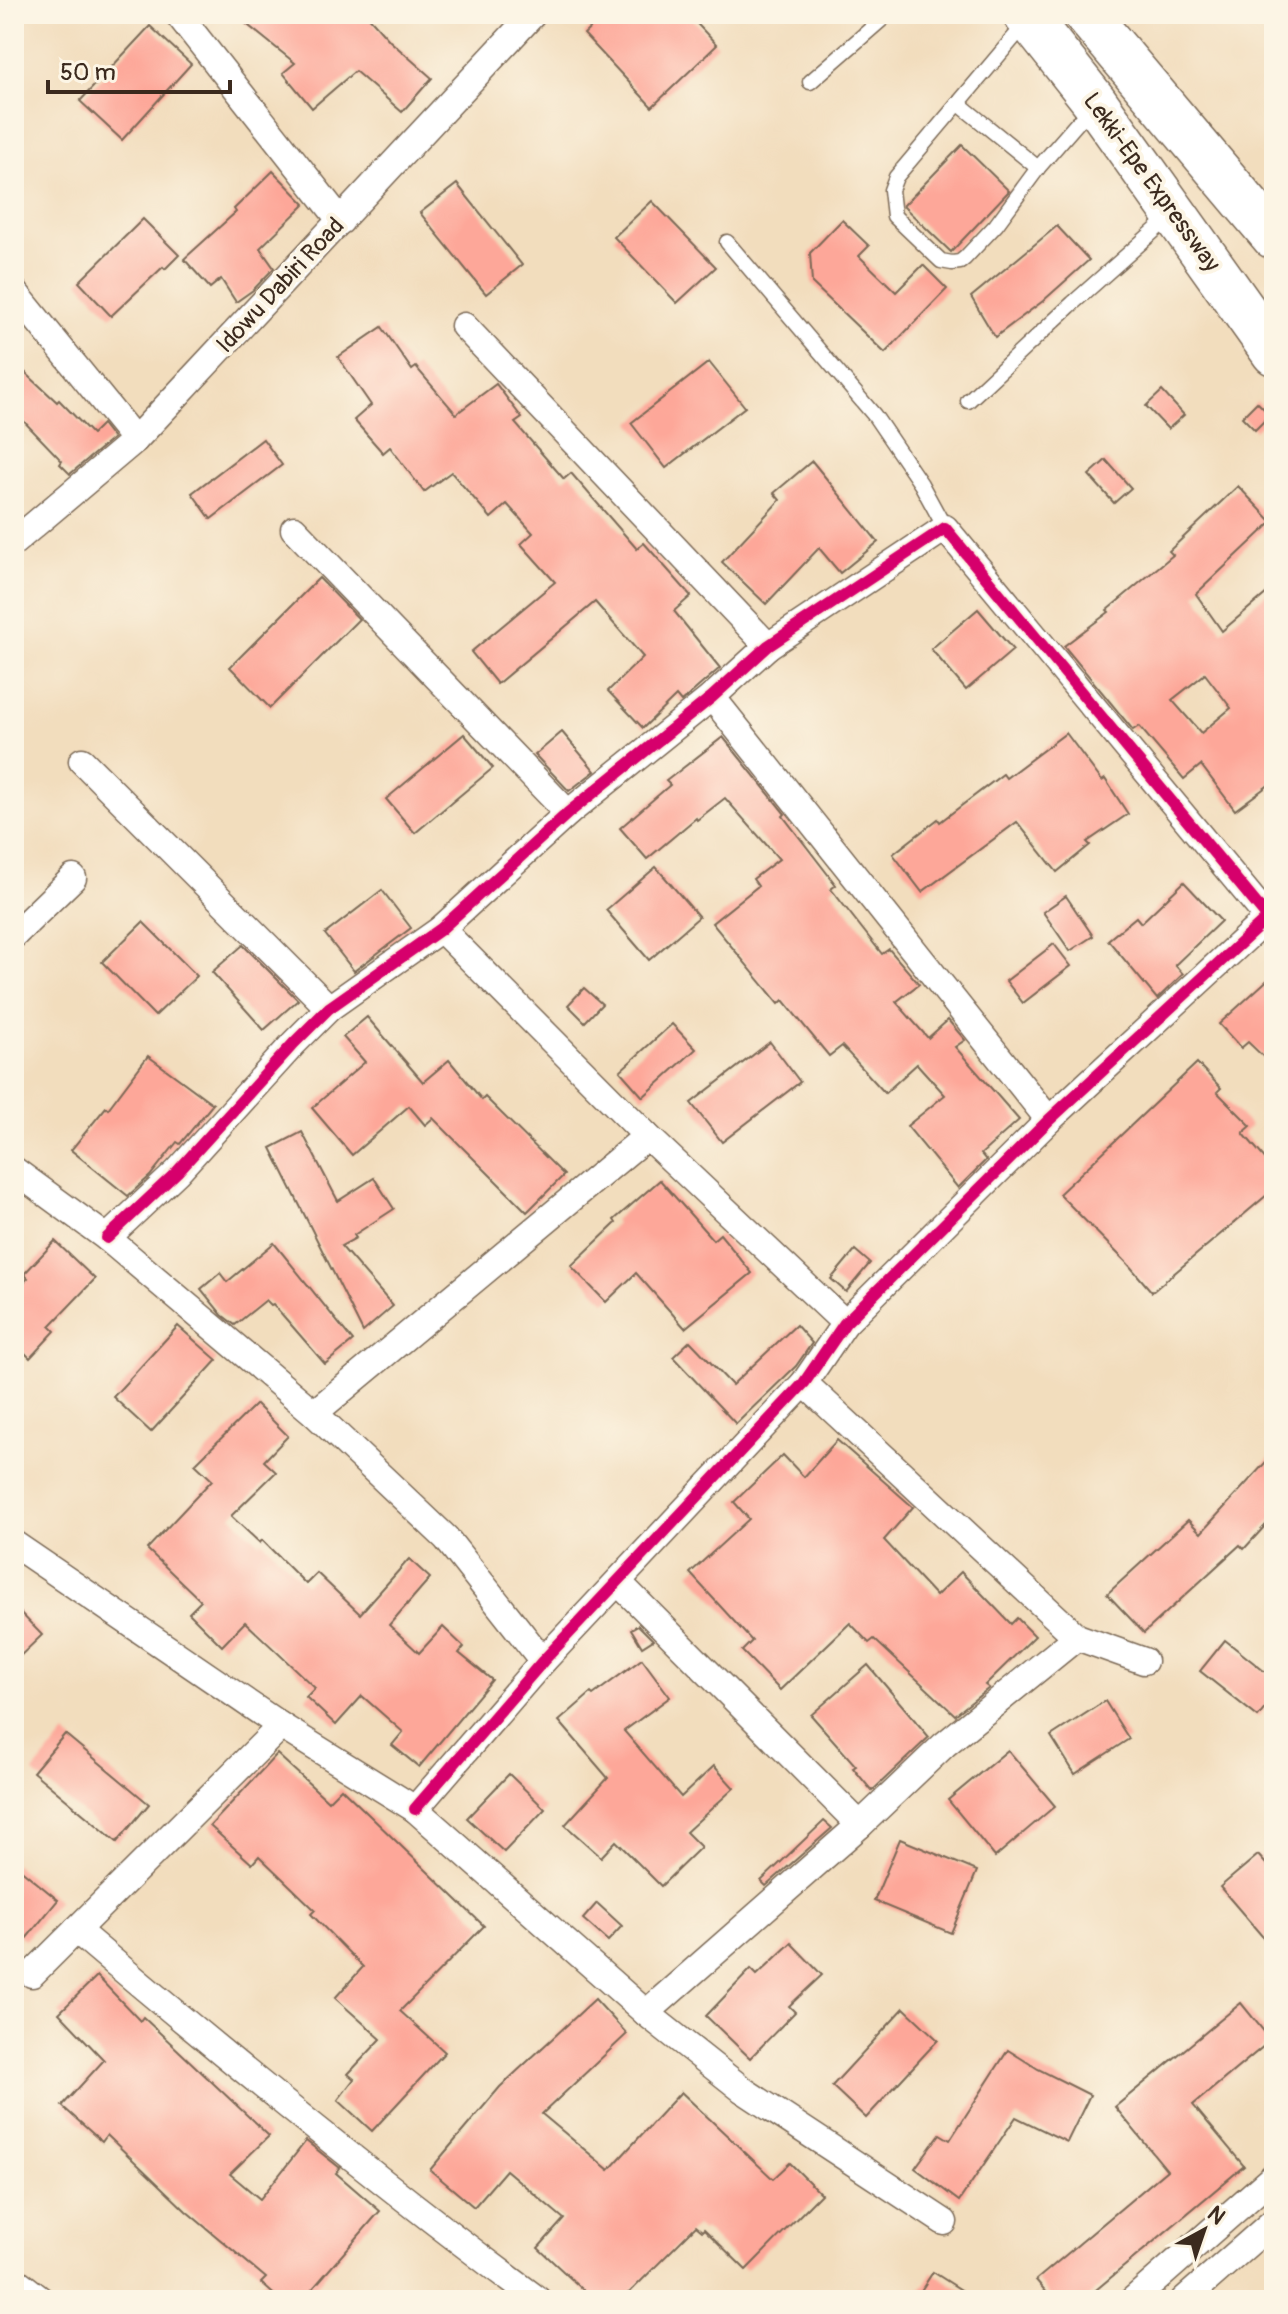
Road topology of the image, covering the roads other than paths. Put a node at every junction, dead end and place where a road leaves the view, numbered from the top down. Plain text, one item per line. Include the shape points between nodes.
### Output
1 (178, 14) edge
2 (533, 14) edge
3 (888, 14) edge
4 (1086, 14) edge
5 (1027, 17) edge
6 (810, 82) dead end
7 (1095, 102) junction
8 (958, 103) junction
9 (1038, 168) junction
10 (1175, 214) junction
11 (341, 221) junction
12 (1273, 235) edge
13 (727, 242) dead end
14 (14, 291) edge
15 (464, 326) dead end
16 (1269, 339) edge
17 (968, 401) dead end
18 (135, 440) junction
19 (945, 528) junction
20 (294, 529) dead end
21 (14, 542) edge
22 (768, 646) junction
23 (712, 697) junction
24 (82, 761) dead end
25 (568, 813) junction
26 (73, 878) dead end
27 (1271, 915) edge
28 (441, 929) junction
29 (14, 935) edge
30 (329, 1008) junction
31 (1049, 1120) junction
32 (647, 1136) junction
33 (14, 1170) edge
34 (107, 1238) junction
35 (845, 1323) junction
36 (804, 1383) junction
37 (314, 1413) junction
38 (14, 1544) edge
39 (618, 1582) junction
40 (1077, 1637) junction
41 (543, 1661) junction
42 (1144, 1661) dead end
43 (281, 1726) junction
44 (415, 1809) junction
45 (860, 1825) junction
46 (76, 1930) junction
47 (32, 1974) dead end
48 (646, 2013) junction
49 (1274, 2176) edge
50 (1274, 2221) edge
51 (944, 2222) dead end
52 (14, 2279) edge
53 (41, 2300) edge
54 (538, 2300) edge
55 (1133, 2300) edge
56 (1184, 2300) edge

1 - 11 street
2 - 11 street, Idowu Dabiri Road
3 - 6 lane
4 - 12 highway, Lekki-Epe Expressway
5 - 7 highway, Lekki-Epe Expressway
5 - 8 lane
7 - 9 lane
7 - 10 highway, Lekki-Epe Expressway
8 - 9 lane
8 - 9 lane via 891,190 894,216 941,261 965,258
10 - 16 highway, Lekki-Epe Expressway
10 - 17 lane
11 - 18 street, Idowu Dabiri Road
13 - 19 lane via 874,415
14 - 18 street
15 - 22 street
18 - 21 street, Idowu Dabiri Road
19 - 22 street
19 - 27 street
20 - 25 street
22 - 23 street
23 - 25 street
23 - 31 street
24 - 30 street
25 - 28 street
26 - 29 street
27 - 31 street
28 - 30 street
28 - 32 street
30 - 34 street via 177,1172
31 - 35 street
32 - 35 street
32 - 37 street
33 - 34 street
34 - 37 street
35 - 36 street
36 - 39 street
36 - 40 street
37 - 41 street via 446,1538
38 - 43 street
39 - 41 street
39 - 45 street
40 - 42 street
40 - 45 street via 944,1745
41 - 44 street
43 - 44 street
43 - 46 street
44 - 48 street
45 - 48 street
46 - 47 street
46 - 54 street via 247,2075
48 - 51 street via 743,2090
49 - 55 street
50 - 56 street
52 - 53 street

